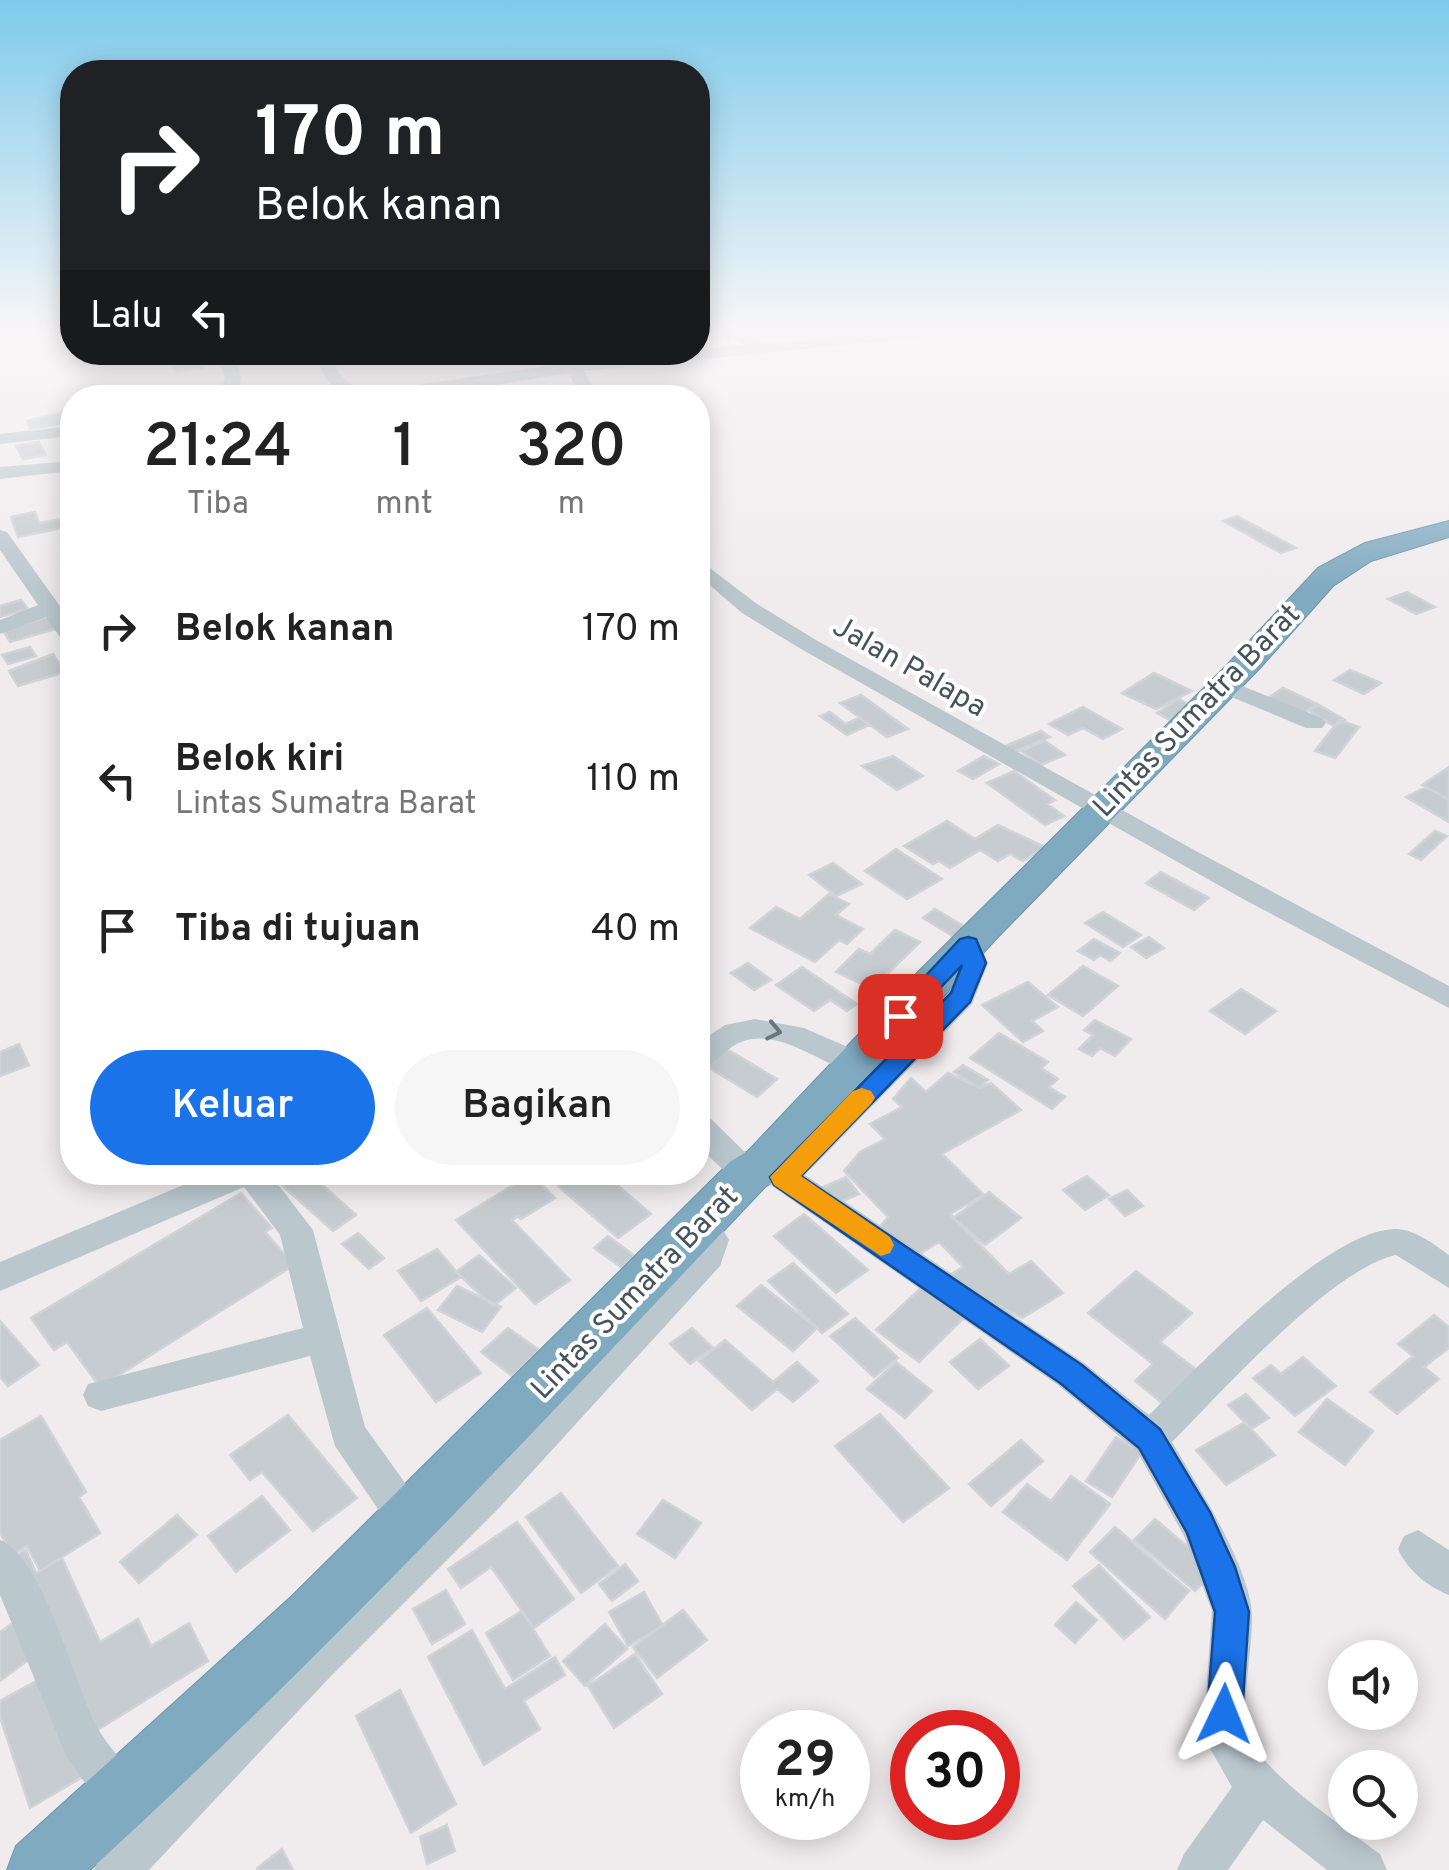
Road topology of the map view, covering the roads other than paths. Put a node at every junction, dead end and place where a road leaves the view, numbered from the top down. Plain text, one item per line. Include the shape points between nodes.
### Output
1 (60, 433) edge
2 (0, 439) edge
3 (60, 467) edge
4 (0, 473) edge
5 (1449, 529) edge
6 (0, 536) edge
7 (710, 582) edge
8 (50, 608) junction
9 (60, 622) edge
10 (0, 628) edge
11 (1225, 686) junction
12 (1314, 723) dead end
13 (1099, 809) junction
14 (968, 944) junction
15 (1449, 998) edge
16 (710, 1045) edge
17 (855, 1063) junction
18 (710, 1140) edge
19 (765, 1172) junction
20 (216, 1185) edge
21 (260, 1185) edge
22 (1449, 1274) edge
23 (0, 1277) edge
24 (322, 1338) junction
25 (102, 1394) dead end
26 (1150, 1438) junction
27 (472, 1485) junction
28 (409, 1521) junction
29 (1418, 1549) dead end
30 (0, 1559) edge
31 (1449, 1576) edge
32 (305, 1650) junction
33 (1258, 1788) junction
34 (123, 1798) junction
35 (93, 1854) edge
36 (40, 1870) edge
37 (116, 1870) edge
38 (1200, 1870) edge
39 (1364, 1870) edge

1 - 2 street
3 - 4 street
5 - 11 highway, Lintas Sumatra Barat via 1340,566
6 - 8 street
7 - 13 street, Jalan Palapa
8 - 9 street
8 - 10 street
11 - 12 street
11 - 13 highway, Lintas Sumatra Barat
13 - 14 highway, Lintas Sumatra Barat
13 - 15 street, Jalan Palapa
14 - 17 highway, Lintas Sumatra Barat
14 - 19 street via 974,963 962,996
16 -> 17 street via 742,1028 765,1027
17 - 19 highway, Lintas Sumatra Barat
18 - 19 street via 720,1152
19 - 26 street via 1071,1374
19 - 27 highway, Lintas Sumatra Barat via 700,1224
20 - 23 street
21 - 24 street via 296,1230
22 - 26 street via 1397,1242 1372,1245 1293,1302
24 - 25 street
24 - 28 street via 348,1434
26 - 33 street via 1198,1523 1232,1612 1225,1736
27 - 28 highway, Lintas Sumatra Barat
27 - 32 street
28 - 32 highway, Lintas Sumatra Barat
29 - 31 street
30 - 34 street via 20,1590 82,1743
32 - 34 highway, Lintas Sumatra Barat
32 - 37 street
33 - 38 street
33 - 39 street
34 - 35 highway, Lintas Sumatra Barat
35 - 36 highway, Lintas Sumatra Barat

